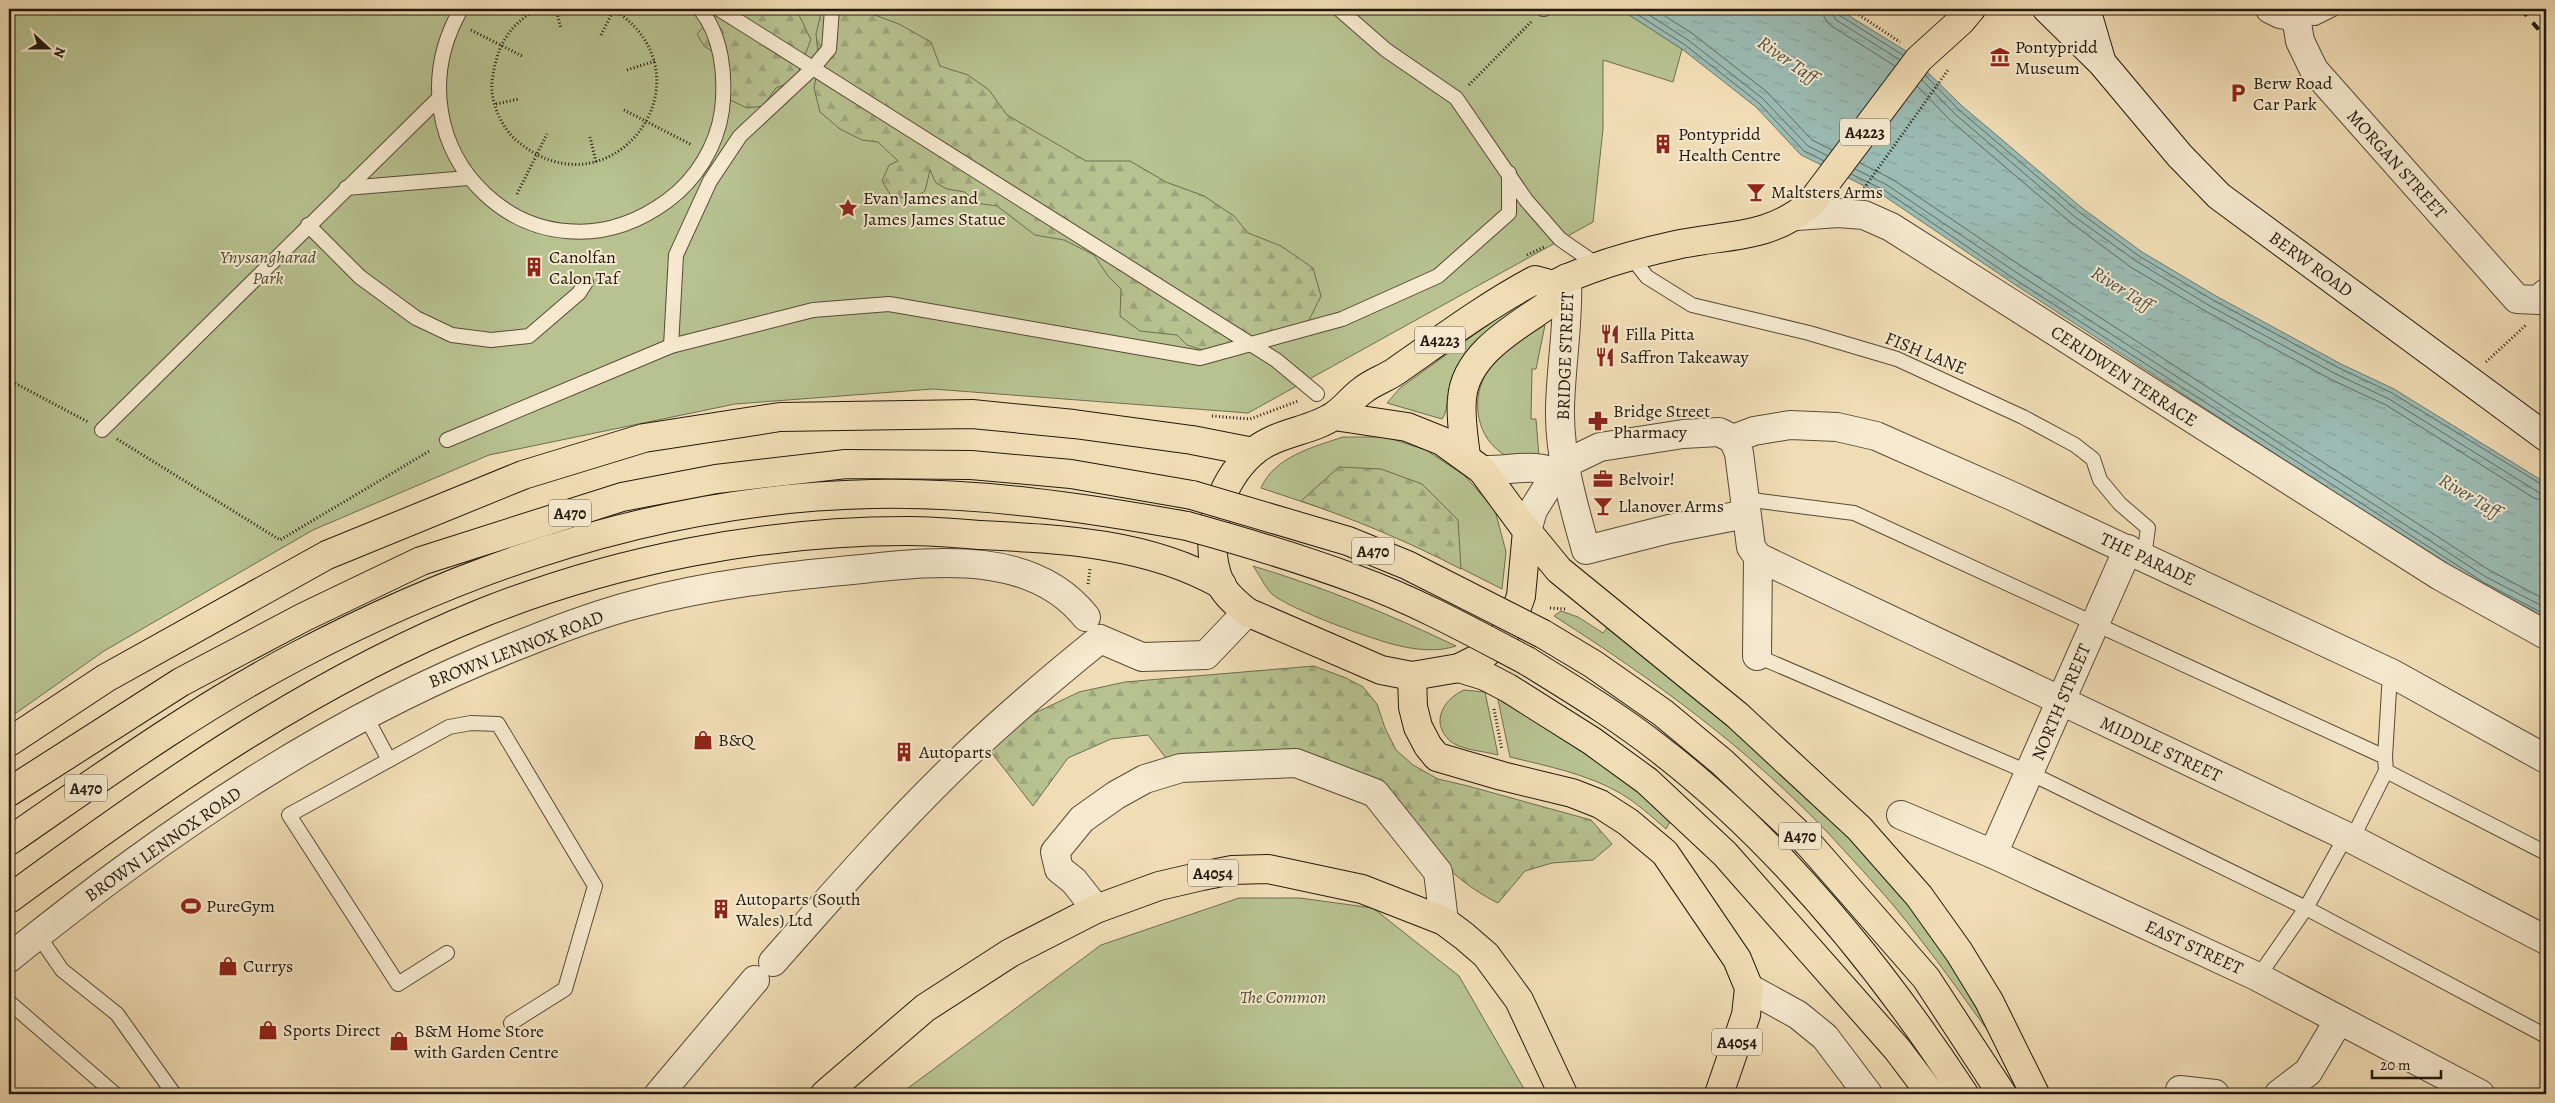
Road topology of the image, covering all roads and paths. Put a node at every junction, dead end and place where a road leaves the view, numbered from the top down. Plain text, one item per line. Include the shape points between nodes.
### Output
1 (461, 9) edge
2 (538, 9) edge
3 (556, 9) edge
4 (614, 9) edge
5 (700, 9) edge
6 (719, 9) edge
7 (832, 9) edge
8 (1339, 9) edge
9 (1544, 9) edge
10 (1850, 9) edge
11 (1971, 9) edge
12 (2047, 9) edge
13 (2086, 9) edge
14 (2270, 9) edge
15 (2330, 9) edge
16 (2296, 17) junction
17 (455, 22) junction
18 (561, 29) dead end
19 (600, 35) dead end
20 (502, 46) junction
21 (524, 57) dead end
22 (1920, 58) junction
23 (654, 61) junction
24 (2102, 63) junction
25 (813, 68) junction
26 (628, 70) dead end
27 (1942, 79) dead end
28 (519, 98) dead end
29 (1456, 98) junction
30 (438, 99) junction
31 (496, 104) junction
32 (624, 110) dead end
33 (648, 122) junction
34 (547, 134) dead end
35 (590, 138) dead end
36 (708, 154) junction
37 (535, 155) junction
38 (596, 162) junction
39 (1509, 173) junction
40 (468, 178) junction
41 (346, 188) junction
42 (1858, 196) dead end
43 (1803, 210) junction
44 (508, 212) junction
45 (308, 224) junction
46 (1560, 238) junction
47 (1632, 258) junction
48 (1518, 260) dead end
49 (1599, 266) junction
50 (586, 282) dead end
51 (1560, 282) junction
52 (2534, 297) edge
53 (1249, 344) junction
54 (671, 346) junction
55 (2468, 378) junction
56 (9, 380) edge
57 (1317, 394) joint
58 (1334, 416) junction
59 (1210, 421) dead end
60 (102, 430) junction
61 (2546, 437) edge
62 (1732, 438) junction
63 (447, 440) joint
64 (1253, 452) junction
65 (1474, 464) junction
66 (1558, 468) junction
67 (1745, 507) junction
68 (1527, 531) junction
69 (2136, 553) junction
70 (1765, 561) junction
71 (1222, 585) junction
72 (1247, 612) junction
73 (2094, 625) junction
74 (1093, 628) junction
75 (2546, 635) edge
76 (1757, 656) joint
77 (1459, 668) junction
78 (2390, 673) junction
79 (1412, 676) junction
80 (2060, 702) junction
81 (1494, 705) dead end
82 (365, 715) junction
83 (9, 742) edge
84 (2546, 759) edge
85 (389, 760) junction
86 (2385, 764) junction
87 (2030, 773) junction
88 (1502, 776) junction
89 (9, 792) edge
90 (1901, 815) dead end
91 (2349, 838) junction
92 (9, 841) edge
93 (2546, 852) edge
94 (1993, 854) junction
95 (9, 899) edge
96 (1096, 908) junction
97 (2306, 908) junction
98 (1444, 921) junction
99 (38, 935) junction
100 (2546, 940) edge
101 (447, 953) dead end
102 (9, 958) edge
103 (2258, 977) junction
104 (1749, 988) junction
105 (9, 1002) edge
106 (2339, 1020) junction
107 (511, 1023) dead end
108 (2546, 1036) edge
109 (2180, 1090) dead end
110 (116, 1094) edge
111 (174, 1094) edge
112 (659, 1094) edge
113 (825, 1094) edge
114 (1563, 1094) edge
115 (1719, 1094) edge
116 (1868, 1094) edge
117 (1931, 1094) edge
118 (1964, 1094) edge
119 (2002, 1094) edge
120 (2034, 1094) edge
121 (2215, 1094) edge
122 (2279, 1094) edge
123 (2480, 1094) edge

1 - 17 lane
2 - 20 path via 525,16 506,35
3 - 18 path
4 - 19 path
4 - 23 path via 644,36
5 - 36 lane via 720,50 725,88 720,126
6 - 25 lane
7 - 25 lane via 828,49
8 - 29 lane via 1386,50
9 - 29 path
10 - 22 path
11 - 22 main road, A4223
12 - 24 street, BERW ROAD
13 - 24 street, BERW ROAD
14 - 16 street
15 - 16 lane via 2314,18
16 - 52 street, MORGAN STREET via 2300,41 2314,70
17 - 20 path
17 - 30 lane via 441,53
20 - 21 path
20 - 31 path via 495,59 492,86
22 - 43 main road, A4223
23 - 26 path
23 - 33 path via 658,79 656,101
24 - 55 street, BERW ROAD via 2218,196
25 - 53 lane
25 - 54 lane via 740,136 710,181 676,255
27 - 42 path
28 - 31 path
29 - 39 lane
30 - 40 lane via 447,141
30 - 41 lane
31 - 37 path via 511,136
32 - 33 path
33 - 36 path
33 - 38 path via 631,143 609,158
34 - 37 path
35 - 38 path
36 - 44 lane via 680,192 649,214 613,228 574,232 540,226
37 - 38 path via 556,163 582,165
37 - 44 path
39 - 46 lane via 1526,200
39 - 53 lane via 1509,213 1438,276 1342,319
40 - 41 lane
40 - 44 lane via 486,197
41 - 45 lane
43 - 47 main road, A4223 via 1752,234 1678,245
43 - 75 street, CERIDWEN TERRACE via 1864,215 1891,226 2440,576
45 - 50 lane via 360,277 416,318 452,335 491,340 529,336 579,293
45 - 60 lane
46 - 48 path
46 - 49 lane
47 - 49 main road, A4223
47 - 69 lane, FISH LANE via 1647,277 1692,305 1809,333 1896,359 2023,417 2074,445 2093,459 2100,480 2120,504 2148,528
49 - 51 main road, A4223
51 - 58 main road, A4223 via 1535,280 1491,304 1392,374 1364,388
51 - 65 main road, A4223 via 1549,304 1492,346 1468,377 1462,399
51 - 66 street, BRIDGE STREET via 1568,306
52 - 55 path via 2537,315
53 - 54 lane via 1200,358 889,304 812,310
53 - 57 lane via 1276,360
54 - 63 lane
55 - 61 street, BERW ROAD
56 - 60 path
57 - 59 path via 1250,418 1211,416
58 - 64 main road
58 - 65 main road via 1407,427 1442,441
60 - 63 path via 280,540
62 - 66 street via 1719,432 1683,434 1600,447
62 - 67 street via 1739,453
62 - 69 street, THE PARADE via 1754,430 1790,425 1837,427 1876,436
64 - 71 main road via 1228,483 1217,514 1211,543
64 - 83 main road via 1074,424 972,414 780,417 644,438 523,475 327,555 106,678
65 - 66 street via 1504,471
65 - 68 main road
66 - 67 street, BRIDGE STREET via 1569,488 1586,550
66 - 68 street via 1532,510
67 - 70 street via 1751,547
67 - 73 lane via 1854,514
68 - 77 main road via 1521,596 1512,621 1500,642
68 - 120 main road via 1559,570 1737,715 1865,835 1919,896 1959,952 1989,1001
69 - 73 street, NORTH STREET
69 - 78 street, THE PARADE
70 - 76 street
70 - 80 street, MIDDLE STREET
71 - 72 main road via 1230,598
71 - 95 main road via 1168,560 1093,543 908,531 764,541 634,565 482,613 383,658 245,735 129,810
72 - 74 street via 1206,655 1142,658
72 - 79 main road via 1381,670
73 - 80 street, NORTH STREET
73 - 86 lane
74 - 82 street, BROWN LENNOX ROAD via 1073,601 1055,588 1000,567 924,562 722,584 586,619 460,668
74 - 112 street via 1032,694 964,757 873,850
76 - 87 lane
77 - 79 main road
77 - 117 main road via 1508,688 1592,741 1646,781 1725,854 1897,1050
78 - 84 street, THE PARADE
78 - 86 lane
79 - 88 main road, A4054 via 1413,707 1418,727 1437,757
80 - 87 street, NORTH STREET
80 - 91 street, MIDDLE STREET
81 - 88 path via 1504,761
82 - 85 lane
82 - 99 street, BROWN LENNOX ROAD via 219,802 131,862
85 - 101 lane via 288,815 398,984
85 - 107 lane via 448,727 471,723 498,724 594,886 564,989
86 - 91 lane
86 - 93 lane
87 - 94 street, NORTH STREET
87 - 97 lane
88 - 104 main road, A4054 via 1572,793 1600,804 1665,853 1737,959
89 - 119 main road, A470, bridge via 181,682 304,617 421,561 622,497 716,479 846,464 971,465 1071,474 1192,495 1373,551 1457,589 1593,664 1663,713 1722,762 1808,844 1926,978
90 - 94 street, EAST STREET
91 - 97 lane
91 - 100 street, MIDDLE STREET
92 - 118 main road, A470, bridge via 162,736 296,656 442,586 570,542 680,515 738,506 870,494 1011,499 1094,509 1187,526 1247,542 1359,580 1527,661 1589,699 1659,748 1733,812 1782,860 1878,973
94 - 103 street, EAST STREET
96 - 98 main road, A4054 via 1159,886 1202,876 1232,870 1268,869 1362,889
96 - 98 street via 1074,881 1058,869 1055,852 1082,819 1116,794 1145,779 1182,768 1296,763 1375,793 1438,872
96 - 113 main road, A4054 via 1010,954 925,1008
97 - 103 lane
97 - 108 lane
98 - 114 main road, A4054 via 1486,955 1519,1000
99 - 102 street, BROWN LENNOX ROAD
99 - 111 lane via 62,970 117,1014
103 - 106 street, EAST STREET
104 - 115 main road, A4054 via 1746,1016
104 - 116 street via 1798,1015 1826,1037
105 - 110 lane
106 - 122 street via 2308,1072
106 - 123 street, EAST STREET
109 - 121 street

